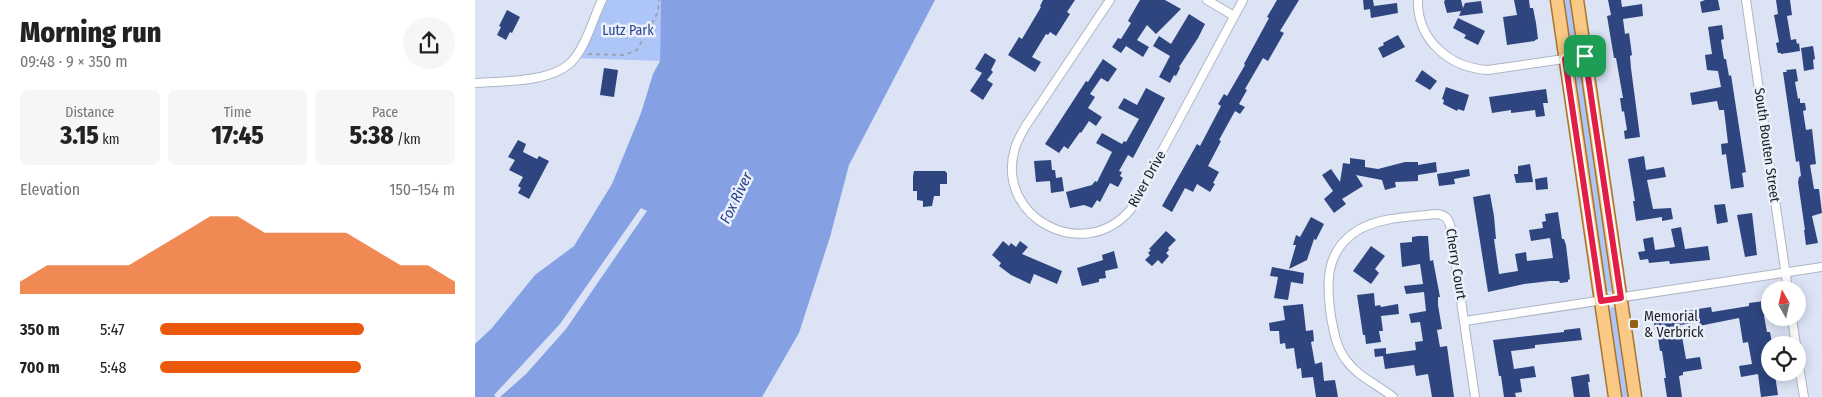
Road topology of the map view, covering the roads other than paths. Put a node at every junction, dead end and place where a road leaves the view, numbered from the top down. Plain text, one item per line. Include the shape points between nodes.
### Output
1 (602, 0) edge
2 (1110, 0) edge
3 (1207, 0) edge
4 (1243, 0) edge
5 (1418, 0) edge
6 (1557, 0) edge
7 (1577, 0) edge
8 (1746, 0) edge
9 (1234, 16) junction
10 (1585, 56) junction
11 (1565, 59) junction
12 (475, 83) edge
13 (1822, 267) edge
14 (1786, 273) junction
15 (1787, 281) edge
16 (1621, 298) junction
17 (1601, 301) junction
18 (1465, 321) junction
19 (1801, 381) edge
20 (1393, 397) edge
21 (1475, 397) edge
22 (1615, 397) edge
23 (1635, 397) edge
24 (1804, 397) edge

1 - 12 street via 577,55 563,68 520,80
2 - 9 street, River Drive via 1025,127 1013,154 1014,182 1024,206 1036,219 1055,230 1085,234 1100,231 1121,220 1131,209
3 - 9 street
4 - 9 street, River Drive
5 - 11 street via 1429,39 1446,57 1460,65 1488,70
6 - 11 main road
7 - 10 main road
8 - 14 street, South Bouten Street
10 - 11 street
10 - 16 main road
11 - 17 main road
13 - 14 street
14 - 15 street, South Bouten Street
14 - 16 street
16 - 17 street
16 - 23 main road
17 - 18 street
17 - 22 main road
18 - 20 street, Cherry Court via 1449,220 1441,214 1377,223 1347,240 1333,258 1327,280 1336,342 1358,374
18 - 21 street, Cherry Court
19 - 24 street

